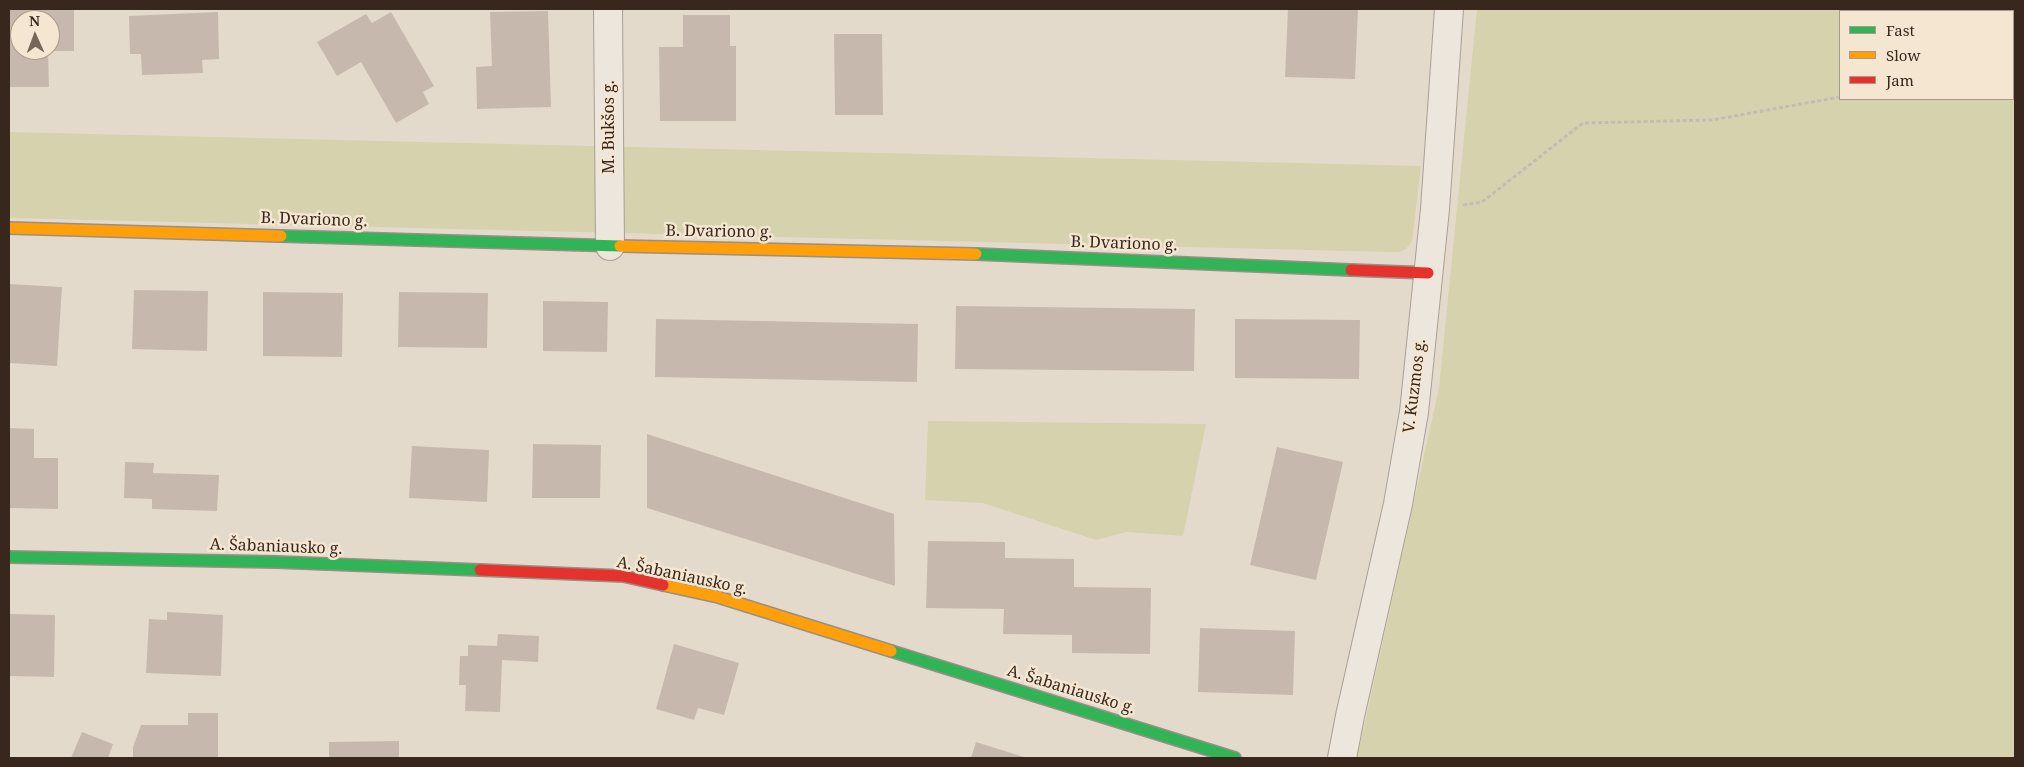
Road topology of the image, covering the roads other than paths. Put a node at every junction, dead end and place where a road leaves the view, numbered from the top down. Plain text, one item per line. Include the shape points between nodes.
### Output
1 (608, 9) edge
2 (1448, 9) edge
3 (9, 228) edge
4 (610, 246) junction
5 (1428, 273) junction
6 (9, 557) edge
7 (1235, 758) edge
8 (1342, 758) edge

1 - 4 street, M. Bukšos g.
2 - 5 street, V. Kuzmos g.
3 - 4 street, B. Dvariono g.
4 - 5 street, B. Dvariono g. via 937,252
5 - 8 street, V. Kuzmos g. via 1414,412 1398,504
6 - 7 street, A. Šabaniausko g. via 276,562 623,576 718,597

